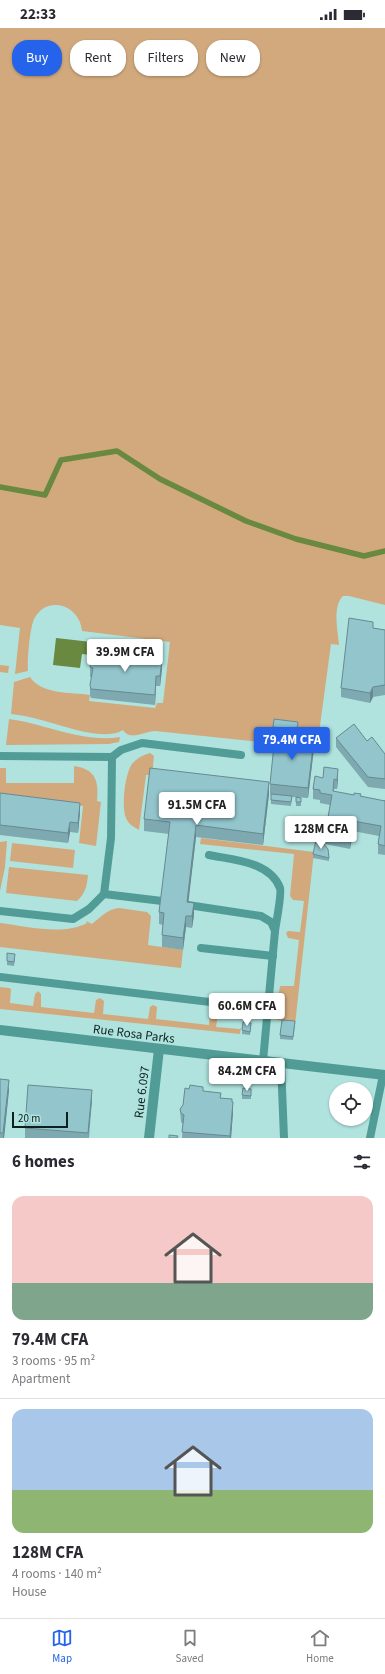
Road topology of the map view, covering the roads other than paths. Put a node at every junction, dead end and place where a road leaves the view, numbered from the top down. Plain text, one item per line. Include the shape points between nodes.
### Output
1 (241, 755) dead end
2 (0, 756) edge
3 (112, 757) junction
4 (209, 855) dead end
5 (104, 894) junction
6 (162, 901) edge
7 (188, 905) edge
8 (0, 911) edge
9 (275, 931) junction
10 (201, 948) dead end
11 (273, 956) junction
12 (0, 977) edge
13 (268, 1008) junction
14 (0, 1030) edge
15 (159, 1049) junction
16 (263, 1061) junction
17 (281, 1063) junction
18 (384, 1075) edge
19 (149, 1138) edge
20 (284, 1138) edge
21 (370, 1138) edge

1 - 3 lane via 142,743 121,750
2 - 3 lane
3 - 5 lane via 111,838
4 - 9 lane via 259,866 271,875 280,888
5 - 6 lane
5 - 8 lane via 90,909 73,919
7 - 9 lane via 261,916 271,922
9 - 11 lane
10 - 11 lane
11 - 13 lane
12 - 13 lane
13 - 16 lane
14 - 15 street, Rue Rosa Parks
15 - 16 street, Rue Rosa Parks
15 - 19 street, Rue 6.097
16 - 17 street, Rue Rosa Parks
17 - 18 street, Rue Rosa Parks
17 - 20 lane
18 - 21 lane

